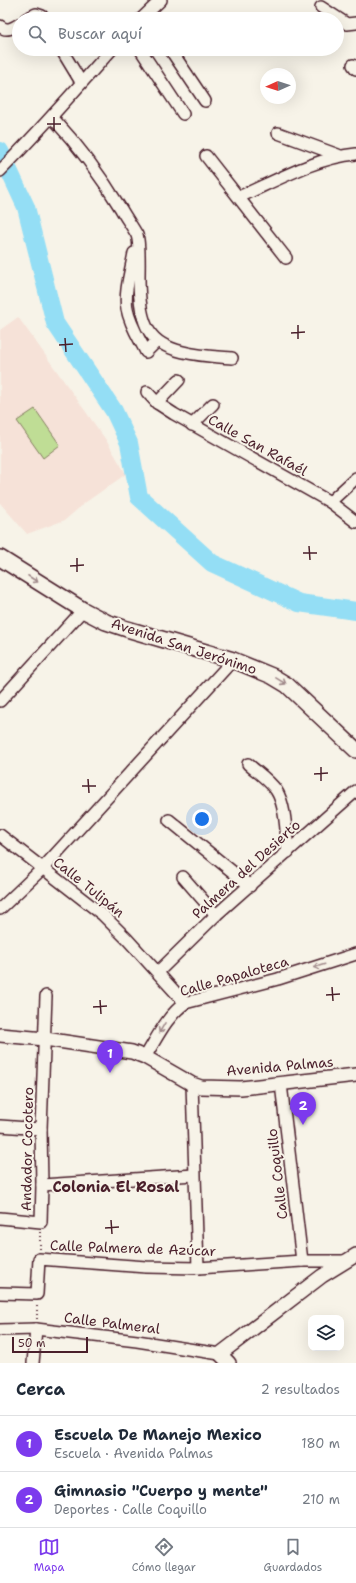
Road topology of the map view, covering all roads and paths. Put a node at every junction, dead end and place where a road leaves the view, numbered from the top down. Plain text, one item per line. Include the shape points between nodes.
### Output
1 (161, 0) edge
2 (321, 7) dead end
3 (150, 12) edge
4 (329, 12) edge
5 (344, 22) edge
6 (356, 23) edge
7 (0, 26) edge
8 (12, 28) edge
9 (65, 56) edge
10 (105, 56) edge
11 (145, 56) edge
12 (175, 56) edge
13 (81, 82) junction
14 (205, 101) dead end
15 (183, 114) dead end
16 (52, 117) junction
17 (278, 133) dead end
18 (356, 154) edge
19 (338, 155) junction
20 (206, 156) dead end
21 (0, 171) edge
22 (239, 197) junction
23 (137, 236) junction
24 (286, 258) dead end
25 (157, 341) junction
26 (232, 358) dead end
27 (179, 380) dead end
28 (147, 392) dead end
29 (157, 403) junction
30 (213, 404) dead end
31 (192, 425) junction
32 (356, 478) edge
33 (330, 502) junction
34 (356, 522) edge
35 (0, 558) edge
36 (82, 610) junction
37 (233, 660) junction
38 (0, 701) edge
39 (356, 750) edge
40 (248, 764) dead end
41 (356, 791) edge
42 (169, 820) dead end
43 (0, 836) edge
44 (288, 852) junction
45 (42, 869) junction
46 (183, 877) dead end
47 (250, 886) junction
48 (0, 909) edge
49 (216, 915) junction
50 (356, 954) edge
51 (158, 972) junction
52 (46, 996) dead end
53 (185, 1003) junction
54 (0, 1035) edge
55 (45, 1039) junction
56 (145, 1057) junction
57 (356, 1075) edge
58 (192, 1084) junction
59 (281, 1084) junction
60 (0, 1126) edge
61 (42, 1130) junction
62 (194, 1176) junction
63 (42, 1185) junction
64 (0, 1218) edge
65 (41, 1222) junction
66 (351, 1258) edge
67 (39, 1259) junction
68 (302, 1261) junction
69 (198, 1268) junction
70 (0, 1293) edge
71 (38, 1294) junction
72 (36, 1329) junction
73 (0, 1330) edge
74 (224, 1359) edge
75 (33, 1363) edge

1 - 3 street
2 - 4 street
5 - 6 street
7 - 8 street
9 - 13 street
10 - 13 street
11 - 15 street
12 - 14 street
13 - 16 street
16 - 21 street
16 - 23 street via 93,166
17 - 19 street
18 - 19 street
19 - 22 street
20 - 22 street
22 - 24 street
23 - 25 street via 143,318
23 - 25 street via 127,308 133,328 146,352
25 - 26 street via 197,355
27 - 29 street
28 - 29 street, Calle San Rafaél
29 - 31 street, Calle San Rafaél
30 - 31 street
31 - 33 street, Calle San Rafaél
32 - 33 street
33 - 34 street, Calle San Rafaél
35 -> 36 main road, Avenida San Jerónimo
36 - 37 main road, Avenida San Jerónimo via 127,630
36 - 38 street
37 -> 39 main road, Avenida San Jerónimo via 272,676 287,686
37 - 45 street
40 - 44 street via 277,792 281,801
41 - 44 street, Palmera del Desierto
42 - 47 street
43 - 45 street, Calle Tulipán
44 - 47 street, Palmera del Desierto
45 - 48 street
45 - 51 street, Calle Tulipán via 103,915
46 - 49 street
47 - 49 street, Palmera del Desierto
49 - 51 street, Palmera del Desierto
50 -> 53 street, Calle Papaloteca via 278,979
51 - 53 street, Calle Tulipán
52 - 55 street, Andador Cocotero
53 -> 56 street, Calle Papaloteca via 166,1022
54 - 55 street, Avenida Palmas
55 - 56 street, Avenida Palmas via 132,1052
55 - 61 street, Andador Cocotero
56 - 58 street, Avenida Palmas
57 - 59 street, Avenida Palmas
58 - 59 street, Avenida Palmas via 201,1087 241,1088
58 - 62 street
59 - 68 street, Calle Coquillo
60 - 61 street
61 - 63 street, Andador Cocotero
62 - 63 street
62 - 69 street
63 - 65 street, Andador Cocotero
64 - 65 street
65 - 67 path, Andador Cocotero
66 - 68 street, Calle Palmera de Azúcar
66 - 74 street via 322,1276
67 - 69 street, Calle Palmera de Azúcar
67 - 71 street, Calle Palmera de Azúcar
68 - 69 street, Calle Palmera de Azúcar
70 - 71 street
71 - 72 path
72 - 73 street, Calle Palmeral
72 - 74 street, Calle Palmeral via 137,1341
72 - 75 street

